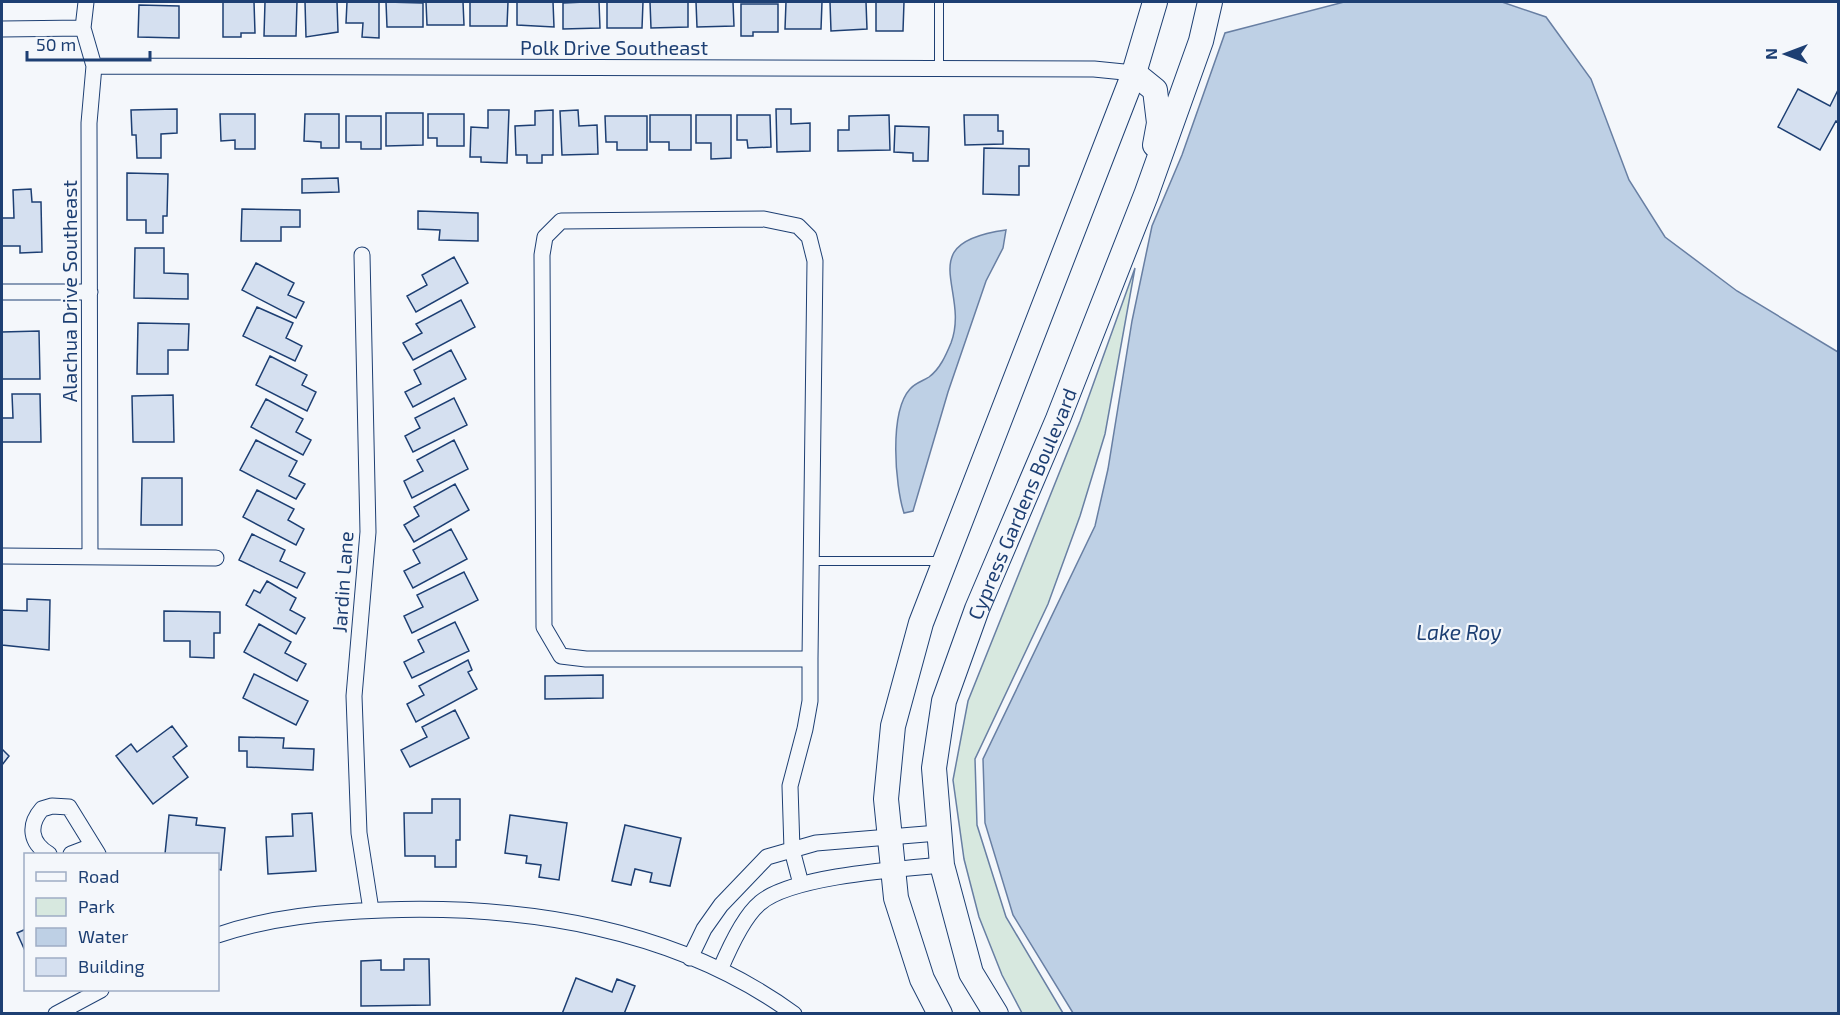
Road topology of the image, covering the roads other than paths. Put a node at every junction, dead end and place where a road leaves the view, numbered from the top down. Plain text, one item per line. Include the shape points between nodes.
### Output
1 (86, 2) edge
2 (939, 2) edge
3 (1155, 2) edge
4 (1210, 2) edge
5 (83, 28) junction
6 (2, 29) edge
7 (94, 66) junction
8 (939, 68) junction
9 (1134, 73) junction
10 (1146, 195) junction
11 (362, 255) dead end
12 (2, 292) edge
13 (90, 292) junction
14 (90, 555) junction
15 (2, 556) edge
16 (216, 558) dead end
17 (811, 561) junction
18 (945, 561) junction
19 (810, 659) junction
20 (938, 833) junction
21 (890, 837) junction
22 (95, 850) edge
23 (792, 850) junction
24 (46, 853) edge
25 (942, 865) junction
26 (893, 870) junction
27 (801, 884) junction
28 (371, 910) junction
29 (219, 935) edge
30 (690, 958) junction
31 (720, 970) junction
32 (99, 991) edge
33 (56, 1014) edge
34 (794, 1014) edge
35 (940, 1014) edge
36 (996, 1014) edge

1 - 5 street
2 - 8 lane
3 - 9 main road
4 - 10 main road, Cypress Gardens Boulevard via 1201,41
5 - 6 street
5 - 7 street, Alachua Drive Southeast
7 - 8 street, Polk Drive Southeast
7 - 13 street, Alachua Drive Southeast via 89,123
8 - 9 street, Polk Drive Southeast
9 - 10 main road via 1155,90 1159,123
9 - 18 main road
10 - 20 main road, Cypress Gardens Boulevard via 1058,419 976,609 944,701 934,768
11 - 28 street, Jardin Lane via 368,532 354,696 359,833
12 - 13 street
13 - 14 street, Alachua Drive Southeast
14 - 15 street
14 - 16 street
17 - 18 lane
17 - 19 street
17 - 19 street via 815,261 809,237 798,226 764,219 561,221 545,237 542,267 544,627 550,642 561,656 586,658
18 - 21 main road via 921,623 893,726 886,799
19 - 23 street via 806,729 790,786
20 - 21 street
20 - 25 main road, Cypress Gardens Boulevard
21 - 23 street via 816,843
21 - 26 main road
22 - 24 street via 69,807 52,806 42,809 33,824 35,841
23 - 27 street
23 - 30 street via 767,857 721,905
25 - 26 street
25 - 36 main road, Cypress Gardens Boulevard via 971,974
26 - 27 street
26 - 35 main road via 896,898 922,979
27 - 31 street via 760,903
28 - 29 street via 299,915
28 - 30 street via 478,910 551,917 644,940
30 - 31 street
31 - 34 street
32 - 33 street

